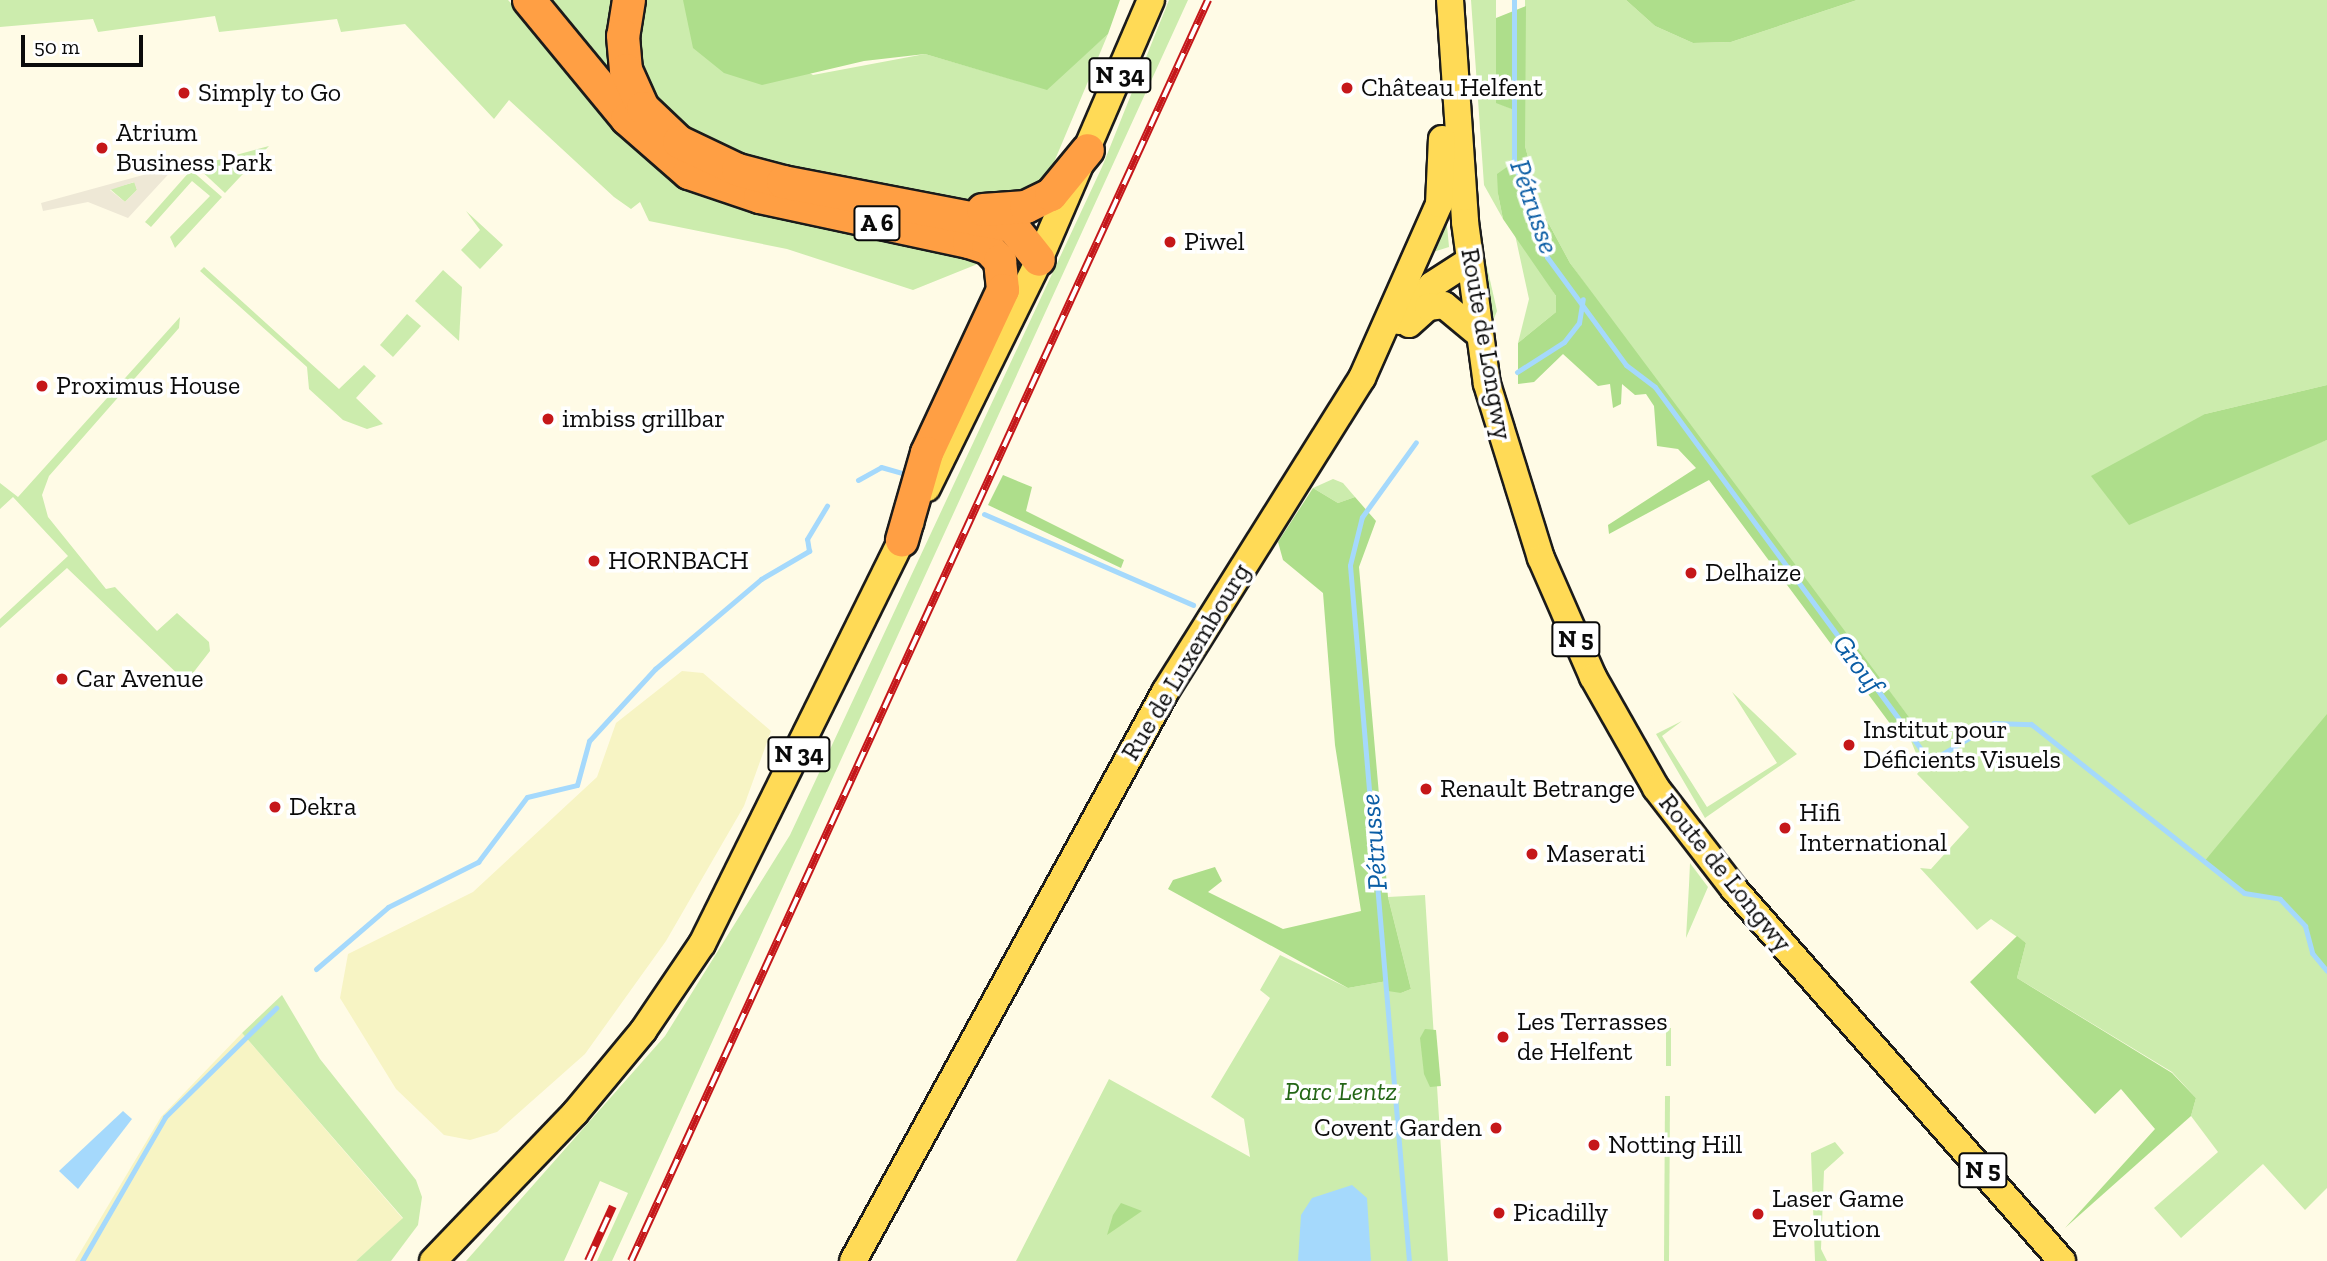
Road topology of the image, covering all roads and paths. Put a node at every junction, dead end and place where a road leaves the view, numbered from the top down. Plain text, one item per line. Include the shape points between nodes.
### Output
1 (529, 0) edge
2 (629, 0) edge
3 (1150, 0) edge
4 (1450, 0) edge
5 (1453, 44) junction
6 (1088, 150) junction
7 (713, 185) junction
8 (823, 188) junction
9 (1468, 256) junction
10 (1039, 260) junction
11 (1413, 272) junction
12 (1480, 335) junction
13 (1362, 378) junction
14 (902, 540) junction
15 (433, 1261) edge
16 (853, 1261) edge
17 (2062, 1261) edge

1 - 7 highway, A 6 via 666,160
2 - 8 highway, A 6 via 623,36 626,70 661,131 738,170
3 - 6 main road, N 34
4 - 5 main road, Route de Longwy / N 5
5 - 9 main road, Route de Longwy / N 5
5 - 11 main road, Rue de Luxembourg via 1441,102 1439,204
6 - 8 highway, A 6 via 1051,195 1026,207 993,212
6 - 10 main road, N 34
7 - 10 highway, A 6 via 761,188 973,233
7 - 14 highway, A 6 via 988,247 1000,261 1003,290 927,453
8 - 10 highway, A 6 via 1012,226
9 - 11 main road
9 - 12 main road, Route de Longwy / N 5
9 - 13 main road via 1406,312
10 - 14 main road, N 34
11 - 13 main road, Rue de Luxembourg
12 - 13 main road via 1444,305 1428,307
12 - 17 main road, Route de Longwy / N 5 via 1499,429 1541,558 1593,677 1656,788 1754,913
13 - 16 main road, Rue de Luxembourg via 1165,692
14 - 15 main road, N 34 via 702,944 575,1113

